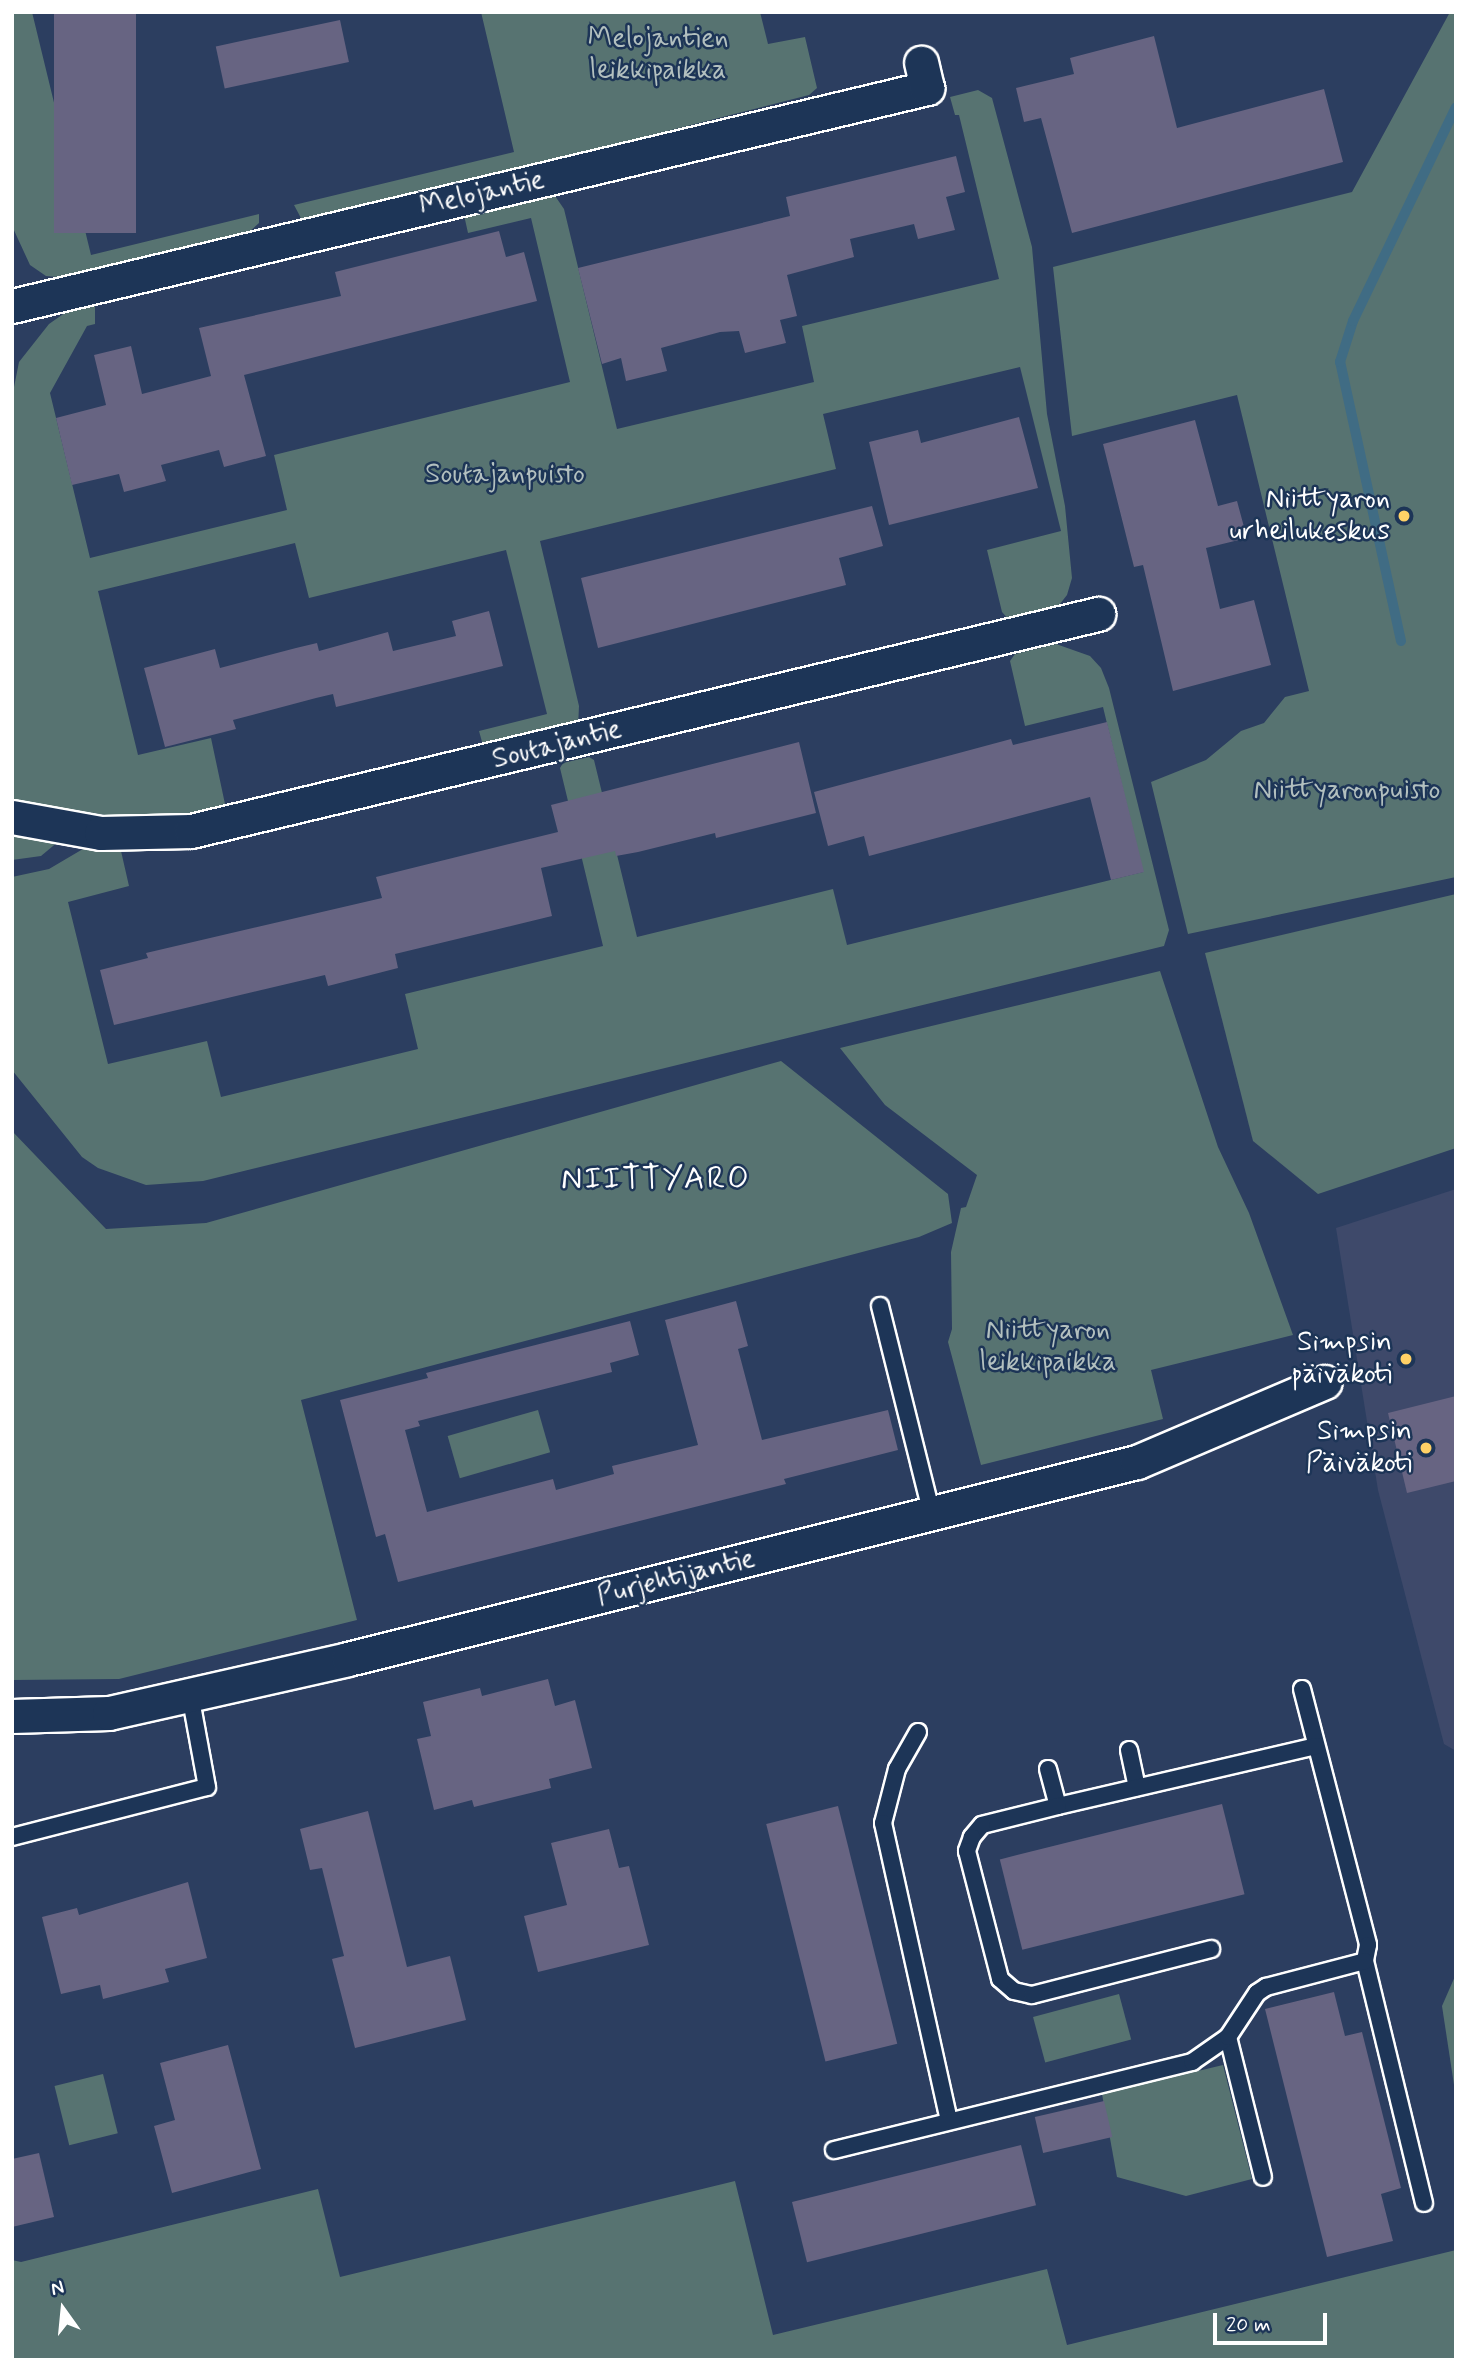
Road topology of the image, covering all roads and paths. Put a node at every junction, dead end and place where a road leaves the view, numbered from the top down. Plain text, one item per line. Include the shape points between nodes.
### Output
1 (920, 63) dead end
2 (12, 306) edge
3 (1098, 614) dead end
4 (12, 817) edge
5 (880, 1306) dead end
6 (1325, 1382) dead end
7 (932, 1514) junction
8 (1302, 1689) dead end
9 (190, 1695) junction
10 (12, 1716) edge
11 (918, 1732) dead end
12 (1316, 1746) junction
13 (1129, 1750) dead end
14 (1048, 1769) dead end
15 (1138, 1787) junction
16 (1058, 1806) junction
17 (12, 1838) edge
18 (1211, 1949) dead end
19 (1365, 1961) junction
20 (1228, 2038) junction
21 (949, 2121) junction
22 (834, 2150) dead end
23 (1264, 2177) dead end
24 (1424, 2203) dead end

1 - 2 street, Melojantie via 927,88
3 - 4 street, Soutajantie via 191,831 101,833
5 - 7 lane
6 - 7 street, Purjehtijantie via 1137,1462
7 - 9 street, Purjehtijantie
8 - 12 lane
9 - 10 street, Purjehtijantie via 109,1713
9 - 17 lane via 207,1787
11 - 21 lane via 897,1769 883,1823
12 - 15 lane
12 - 19 lane via 1368,1945
13 - 15 lane
14 - 16 lane
15 - 16 lane
16 - 18 lane via 982,1825 967,1851 1000,1979 1014,1991 1032,1995
19 - 20 lane via 1266,1987 1257,1993
19 - 24 lane
20 - 21 lane via 1192,2062
20 - 23 lane
21 - 22 lane

